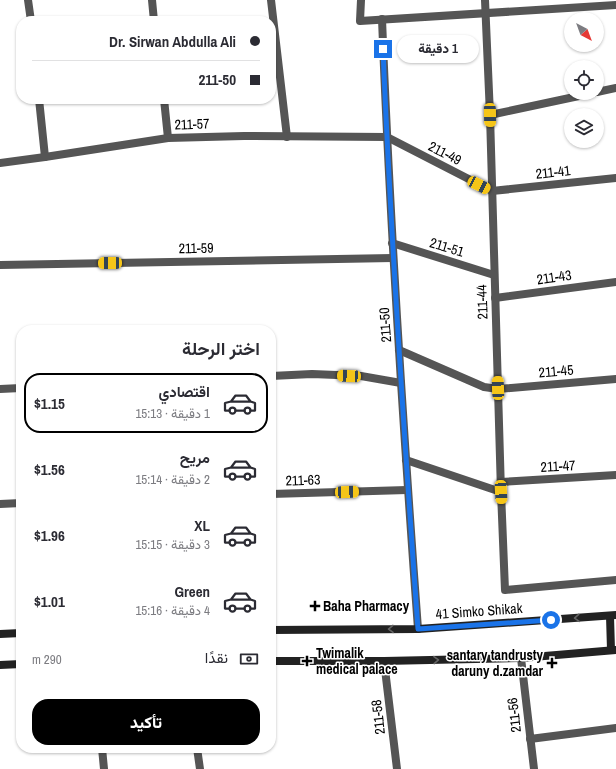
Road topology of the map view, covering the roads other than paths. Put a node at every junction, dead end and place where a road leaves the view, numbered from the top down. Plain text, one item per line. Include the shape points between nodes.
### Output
1 (28, 0) edge
2 (152, 0) edge
3 (272, 0) edge
4 (361, 0) edge
5 (485, 0) edge
6 (616, 5) edge
7 (485, 13) junction
8 (30, 16) edge
9 (154, 16) edge
10 (274, 16) edge
11 (382, 20) junction
12 (276, 37) edge
13 (616, 88) edge
14 (604, 91) edge
15 (564, 99) edge
16 (40, 104) edge
17 (165, 104) edge
18 (490, 115) junction
19 (287, 137) junction
20 (387, 137) junction
21 (168, 138) junction
22 (45, 157) junction
23 (0, 163) edge
24 (616, 178) edge
25 (492, 191) junction
26 (392, 243) junction
27 (393, 258) junction
28 (0, 265) edge
29 (494, 275) junction
30 (616, 282) edge
31 (495, 298) junction
32 (399, 350) junction
33 (276, 376) edge
34 (616, 379) edge
35 (401, 383) junction
36 (16, 388) edge
37 (498, 388) junction
38 (0, 389) edge
39 (406, 460) junction
40 (616, 475) edge
41 (501, 482) junction
42 (407, 490) junction
43 (501, 492) junction
44 (276, 494) edge
45 (16, 503) edge
46 (0, 504) edge
47 (616, 580) edge
48 (613, 615) edge
49 (418, 629) junction
50 (276, 630) edge
51 (16, 633) edge
52 (0, 634) edge
53 (613, 650) edge
54 (521, 658) junction
55 (276, 661) edge
56 (384, 661) junction
57 (16, 664) edge
58 (0, 665) edge
59 (616, 728) edge
60 (530, 739) junction
61 (102, 753) edge
62 (198, 753) edge
63 (104, 769) edge
64 (200, 769) edge
65 (397, 769) edge
66 (534, 769) edge

1 - 8 street
2 - 9 street
3 - 10 street
4 - 11 street via 360,21
5 - 7 street, 211-44
6 - 7 street
7 - 11 street
7 - 18 street, 211-44
11 - 20 street, 211-50
12 - 19 street
13 - 14 street
15 - 18 street
16 - 22 street
17 - 21 street
18 - 25 street, 211-44
19 - 20 street, 211-57
19 - 21 street, 211-57
20 - 25 street, 211-49
20 - 26 street, 211-50
21 - 22 street, 211-57
22 - 23 street, 211-57
24 - 25 street, 211-41
25 - 29 street, 211-44
26 - 27 street, 211-50
26 - 29 street, 211-51
27 - 28 street, 211-59
27 - 32 street, 211-50
29 - 31 street, 211-44
30 - 31 street, 211-43
31 - 37 street, 211-44
32 - 35 street, 211-50
32 - 37 street, 211-45 via 484,387
33 - 35 street via 361,376
34 - 37 street, 211-45
35 - 39 street, 211-50
36 - 38 street
37 - 41 street, 211-44
39 - 42 street, 211-50
39 - 43 street
40 - 41 street, 211-47
41 - 43 street, 211-44
42 - 44 street, 211-63
42 - 49 street, 211-50
43 - 47 street, 211-44 via 505,590
45 - 46 street
48 -> 49 main road, 41 Simko Shikak
48 - 53 main road
49 -> 50 main road, 41 Simko Shikak
51 - 52 main road
53 - 54 main road
56 -> 54 main road
54 - 60 street, 211-56
55 - 56 main road
56 - 65 street, 211-58
57 - 58 main road
59 - 60 street
60 - 66 street, 211-56
61 - 63 street
62 - 64 street

